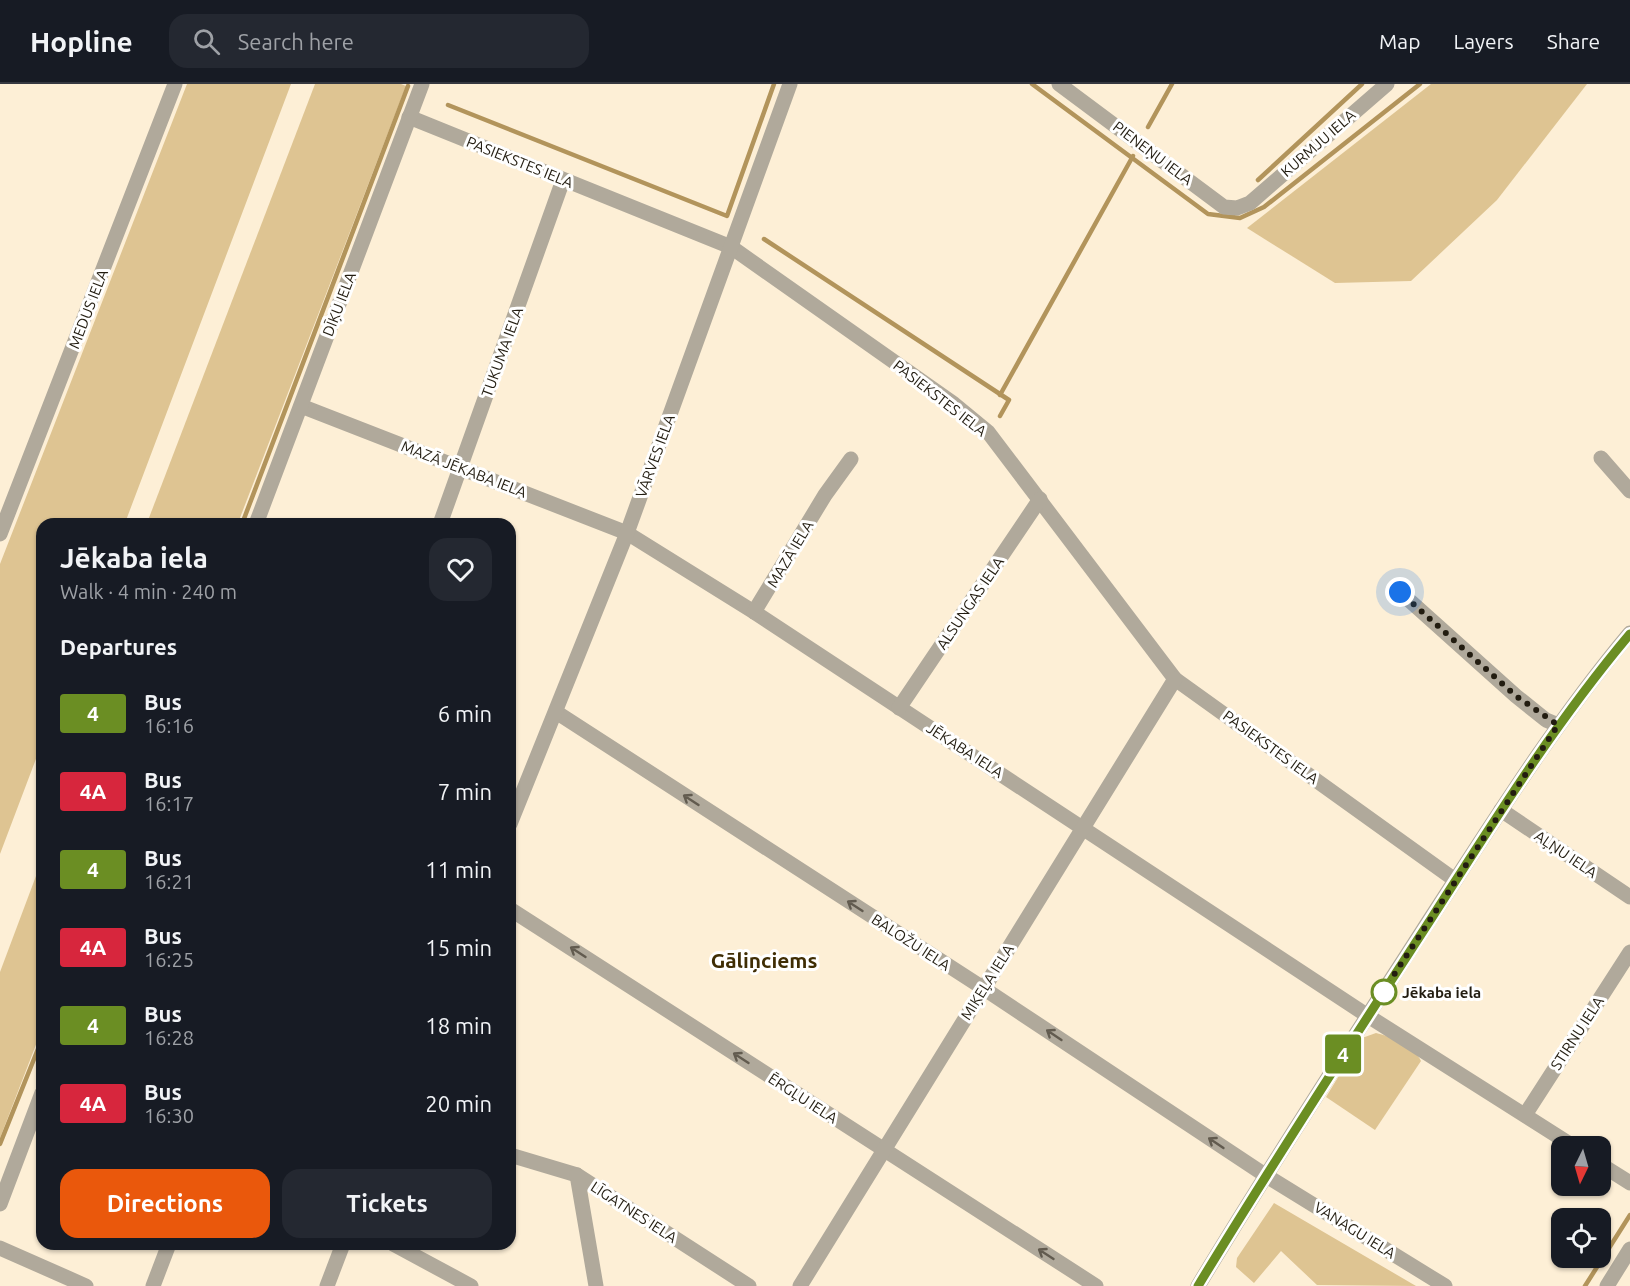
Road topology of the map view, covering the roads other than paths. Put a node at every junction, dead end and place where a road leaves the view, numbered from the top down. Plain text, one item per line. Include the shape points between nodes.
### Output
1 (175, 84) edge
2 (422, 84) edge
3 (790, 84) edge
4 (1059, 84) edge
5 (1387, 84) edge
6 (409, 117) junction
7 (563, 180) junction
8 (1250, 203) joint
9 (731, 247) junction
10 (301, 406) junction
11 (1601, 458) dead end
12 (851, 459) dead end
13 (460, 467) junction
14 (1630, 491) edge
15 (1040, 499) junction
16 (258, 518) edge
17 (442, 518) edge
18 (627, 533) junction
19 (0, 534) edge
20 (1400, 592) dead end
21 (754, 612) junction
22 (1630, 633) edge
23 (1175, 679) junction
24 (899, 708) junction
25 (556, 712) junction
26 (1558, 725) junction
27 (516, 809) edge
28 (1501, 810) junction
29 (1083, 827) junction
30 (1455, 880) junction
31 (1630, 897) edge
32 (516, 913) edge
33 (1630, 952) edge
34 (983, 988) junction
35 (1368, 1016) junction
36 (36, 1109) edge
37 (1525, 1115) junction
38 (1558, 1136) edge
39 (882, 1149) junction
40 (516, 1157) edge
41 (1611, 1171) edge
42 (1265, 1175) junction
43 (577, 1176) junction
44 (1630, 1183) edge
45 (0, 1204) edge
46 (0, 1248) edge
47 (1630, 1249) edge
48 (167, 1250) edge
49 (341, 1250) edge
50 (404, 1250) edge
51 (86, 1286) edge
52 (153, 1286) edge
53 (327, 1286) edge
54 (471, 1286) edge
55 (596, 1286) edge
56 (749, 1286) edge
57 (800, 1286) edge
58 (1096, 1286) edge
59 (1198, 1286) edge
60 (1445, 1286) edge
61 (1607, 1286) edge

1 - 19 street, MEDUS IELA
2 - 6 street, DĪĶU IELA
3 - 9 street, VĀRVES IELA
4 - 8 street, PIENEŅU IELA via 1224,207
5 - 8 street, KURMJU IELA
6 - 7 street, PASIEKSTES IELA
6 - 10 street, DĪĶU IELA
7 - 9 street, PASIEKSTES IELA
7 - 13 street, TUKUMA IELA
9 - 15 street, PASIEKSTES IELA via 954,404 988,432
9 - 18 street, VĀRVES IELA
10 - 13 street, MAZĀ JĒKABA IELA
10 - 16 street, DĪĶU IELA
11 - 14 street
12 - 21 street, MAZĀ IELA
13 - 17 street, TUKUMA IELA
13 - 18 street, MAZĀ JĒKABA IELA
15 - 23 street, PASIEKSTES IELA
15 - 24 street, ALSUNGAS IELA
18 - 21 street, JĒKABA IELA
18 - 25 street, VĀRVES IELA
20 - 26 street via 1516,696
21 - 24 street, JĒKABA IELA
22 - 26 street
23 - 29 street, MIĶEĻA IELA
23 - 30 street, PASIEKSTES IELA
24 - 29 street, JĒKABA IELA
25 - 27 street, VĀRVES IELA
34 -> 25 street, BALOŽU IELA
26 - 28 street
28 - 30 street
28 - 31 street, AĻŅU IELA
29 - 34 street, MIĶEĻA IELA
29 - 35 street, JĒKABA IELA
30 - 35 street
39 -> 32 street, ĒRGĻU IELA
33 - 37 street, STIRNU IELA
34 - 39 street, MIĶEĻA IELA
42 -> 34 street, BALOŽU IELA
35 - 37 street, JĒKABA IELA
35 - 42 street
36 - 45 street
37 - 38 street, JĒKABA IELA
39 - 57 street, MIĶEĻA IELA
58 -> 39 street, ĒRGĻU IELA
40 - 43 street, LĪGATNES IELA
41 - 44 street
42 - 59 street
42 - 60 street, VANAGU IELA
43 - 55 street
43 - 56 street, LĪGATNES IELA
46 - 51 street
47 - 61 street
48 - 52 street
49 - 53 street
50 - 54 street

